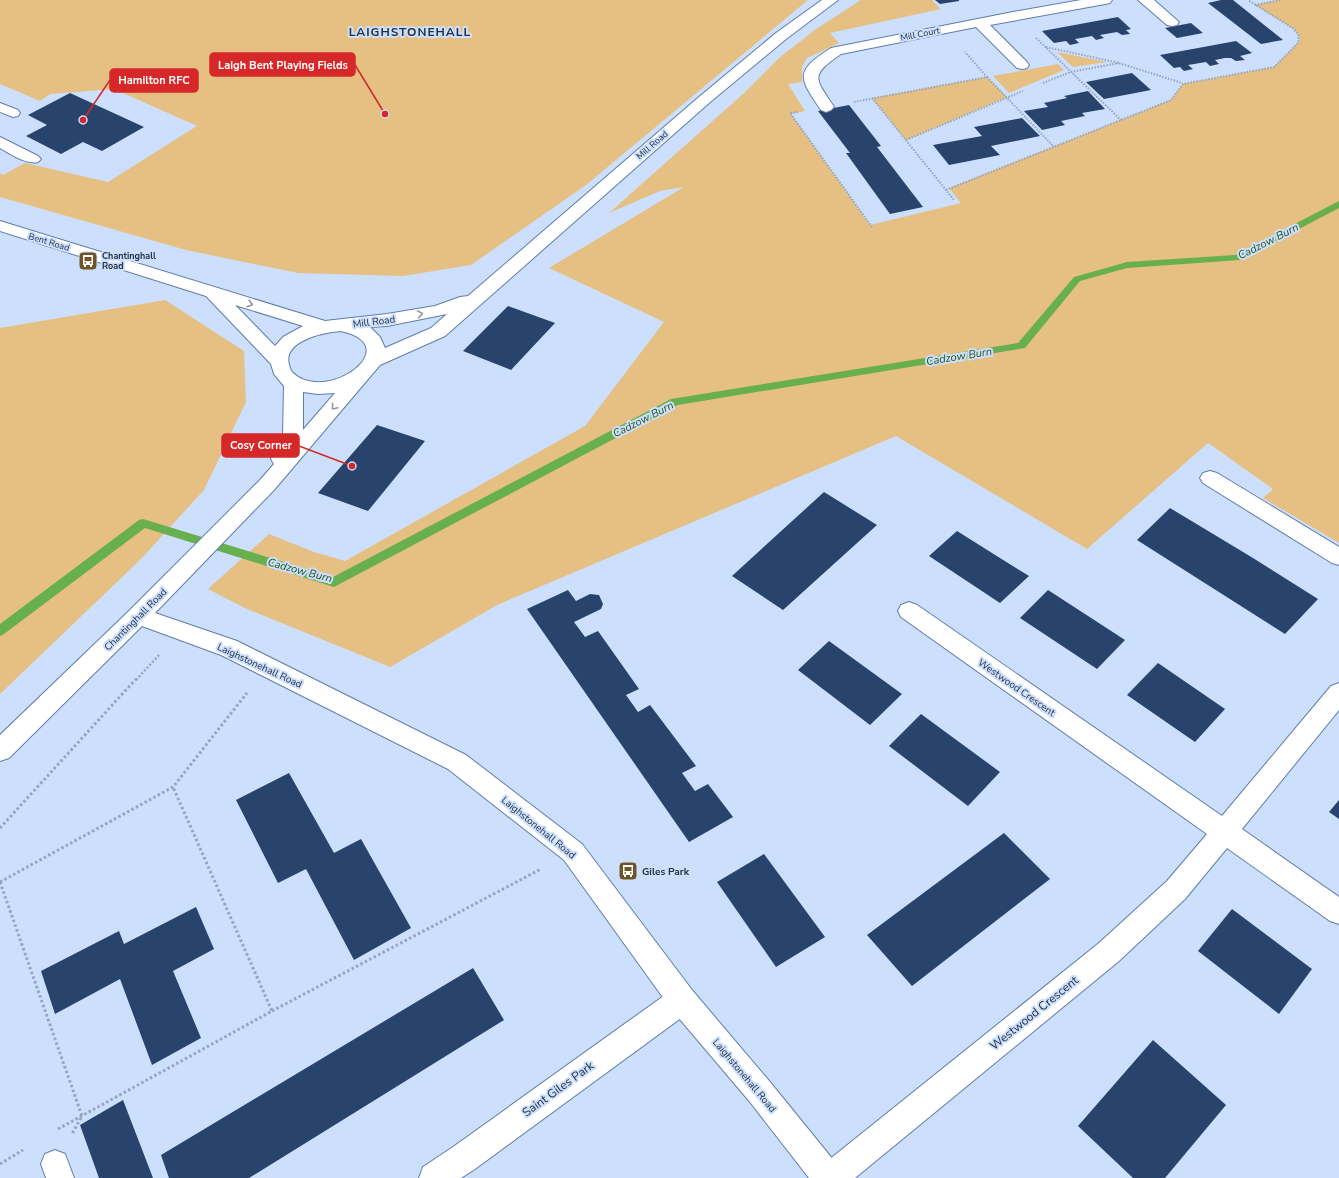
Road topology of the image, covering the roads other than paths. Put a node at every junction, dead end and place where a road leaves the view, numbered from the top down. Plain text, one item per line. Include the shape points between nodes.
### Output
1 (831, 0) edge
2 (1105, 0) edge
3 (1145, 0) edge
4 (1072, 2) edge
5 (1172, 22) dead end
6 (980, 23) junction
7 (1022, 65) dead end
8 (826, 107) road end
9 (0, 142) edge
10 (33, 158) dead end
11 (0, 226) edge
12 (213, 293) junction
13 (478, 296) junction
14 (331, 325) junction
15 (279, 361) junction
16 (374, 361) junction
17 (359, 377) junction
18 (294, 383) junction
19 (1210, 478) dead end
20 (267, 485) junction
21 (1339, 557) edge
22 (908, 610) dead end
23 (138, 616) junction
24 (1339, 693) edge
25 (0, 751) edge
26 (1223, 832) junction
27 (1339, 912) edge
28 (682, 1000) junction
29 (434, 1178) edge
30 (829, 1178) edge

1 - 13 street, Mill Road via 780,36
2 - 4 street, Mill Court
3 - 5 street
4 - 6 street, Mill Court
6 - 7 street
6 - 8 street, Mill Court via 836,51 812,71 810,82
9 - 10 lane
11 - 12 street, Bent Road
12 -> 14 street, Bent Road
12 - 15 street, Bent Road
14 -> 13 street, Mill Road via 387,320 438,311
13 - 16 street, Mill Road via 438,332
14 - 15 street via 306,331 292,339 282,349
14 - 16 street via 354,328 366,333 373,341 376,351
15 - 18 street via 282,374
16 - 17 street
17 - 18 street via 330,387 315,388
17 -> 20 street, Chantinghall Road
18 - 20 street, Chantinghall Road via 293,435
19 - 21 lane
20 - 23 street, Chantinghall Road
22 - 26 street, Westwood Crescent
23 - 25 street, Chantinghall Road
23 - 28 street, Laighstonehall Road via 229,648 457,762 573,852
24 - 26 street, Westwood Crescent
26 - 27 street, Westwood Crescent
26 - 30 street, Westwood Crescent via 1176,890 1109,952
28 - 29 street, Saint Giles Park
28 - 30 street, Laighstonehall Road

